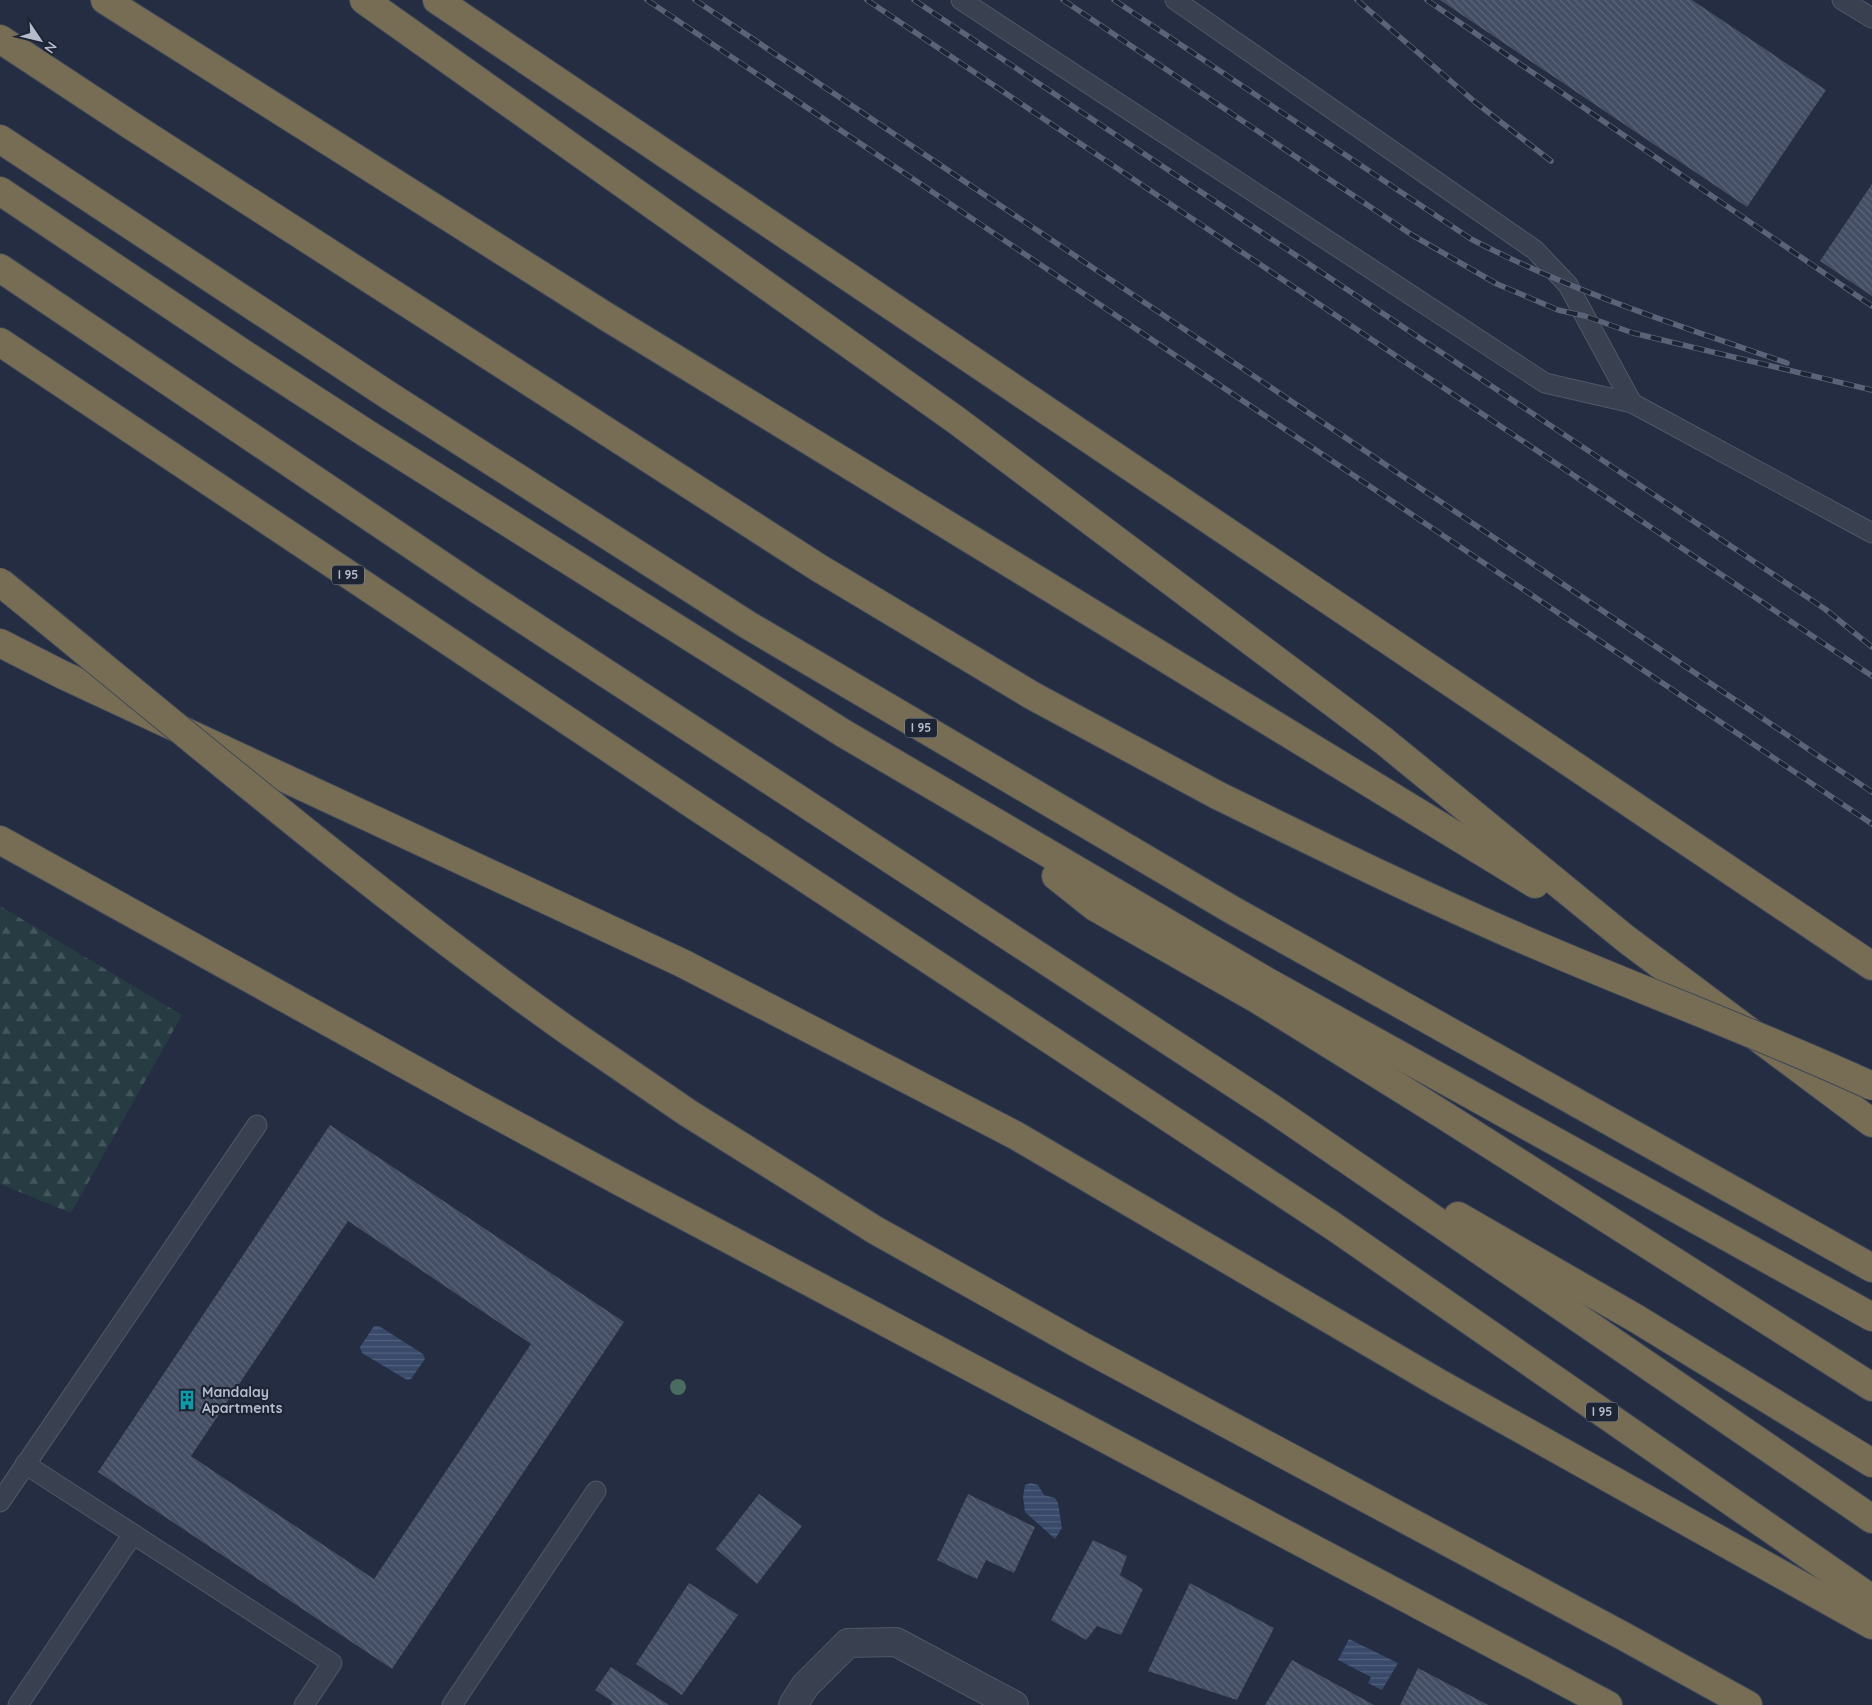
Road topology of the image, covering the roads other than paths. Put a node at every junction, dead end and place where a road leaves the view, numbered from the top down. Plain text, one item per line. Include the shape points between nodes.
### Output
1 (105, 0) edge
2 (364, 0) edge
3 (437, 0) edge
4 (961, 0) edge
5 (1175, 0) edge
6 (1842, 0) edge
7 (1872, 18) edge
8 (0, 39) edge
9 (0, 140) edge
10 (0, 191) edge
11 (0, 268) edge
12 (0, 342) edge
13 (1632, 403) junction
14 (1872, 533) edge
15 (0, 582) edge
16 (0, 643) edge
17 (0, 652) edge
18 (63, 675) junction
19 (967, 806) junction
20 (0, 840) edge
21 (1626, 939) junction
22 (1872, 966) edge
23 (1872, 1086) edge
24 (1273, 1109) junction
25 (1872, 1123) edge
26 (258, 1125) dead end
27 (1872, 1268) edge
28 (1872, 1317) edge
29 (1872, 1387) edge
30 (1872, 1462) edge
31 (25, 1464) junction
32 (596, 1491) dead end
33 (0, 1502) edge
34 (1872, 1519) edge
35 (133, 1534) junction
36 (1872, 1598) edge
37 (1872, 1625) edge
38 (18, 1705) edge
39 (304, 1705) edge
40 (452, 1705) edge
41 (793, 1705) edge
42 (1014, 1705) edge
43 (1608, 1705) edge
44 (1748, 1705) edge

1 - 21 highway via 607,317
2 - 21 highway via 956,420 1384,741
3 - 22 highway
4 - 13 lane via 1544,383
5 - 13 lane via 1535,250 1568,285
6 - 7 lane
8 - 23 highway, bridge via 819,568 1033,696 1217,795 1343,857 1546,949
9 - 27 highway, I 95 via 367,382 748,625 1234,911
10 - 19 highway via 385,445 724,660
11 - 24 highway via 477,589
12 - 36 highway, I 95 via 1333,1226
13 - 14 lane
15 - 44 highway, bridge via 412,916 495,979 688,1113 875,1230 1074,1342
16 - 18 highway
17 - 18 highway
18 - 37 highway via 682,963 1015,1135 1436,1382
19 - 28 highway via 1266,981
19 - 29 highway via 1096,906 1258,1000 1442,1114
20 - 43 highway via 604,1173
21 - 25 highway
24 - 30 highway via 1637,1319
24 - 34 highway
26 - 31 lane
31 - 33 lane
31 - 35 lane
32 - 40 lane
35 - 38 lane
35 - 39 lane via 332,1663
41 - 42 street via 805,1686 848,1643 896,1642

